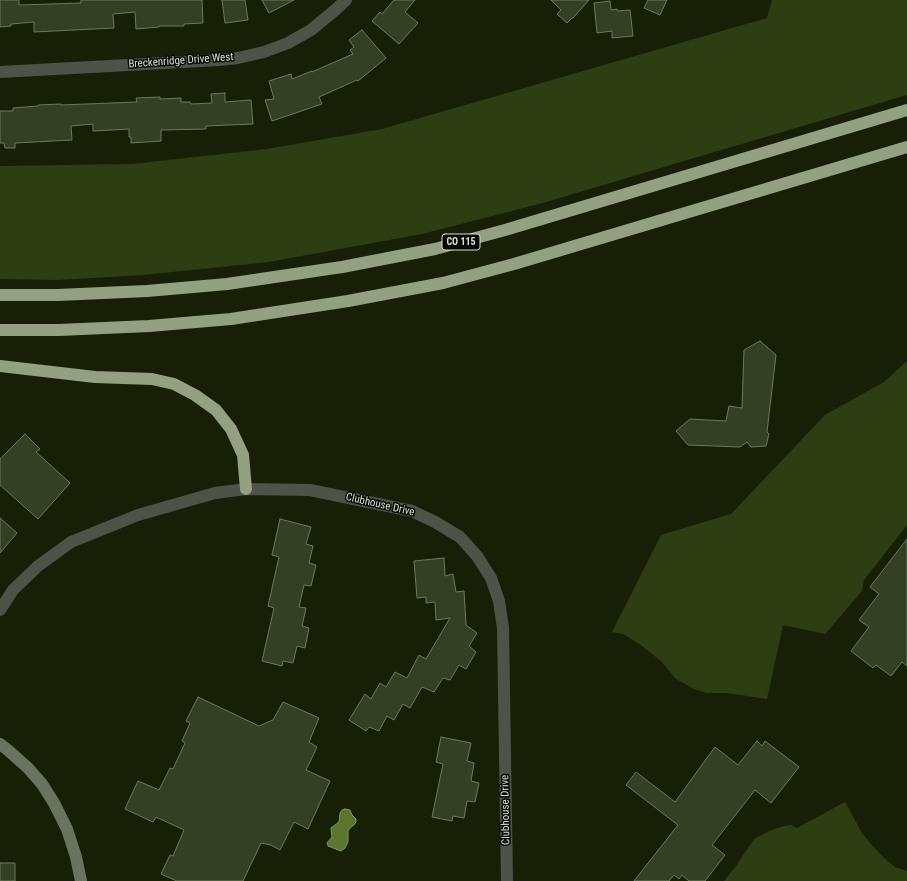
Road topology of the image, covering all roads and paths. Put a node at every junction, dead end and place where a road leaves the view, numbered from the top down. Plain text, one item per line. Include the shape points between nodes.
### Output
1 (346, 0) edge
2 (0, 72) edge
3 (907, 110) edge
4 (907, 147) edge
5 (0, 295) edge
6 (0, 330) edge
7 (0, 366) edge
8 (246, 489) junction
9 (0, 610) edge
10 (0, 744) edge
11 (81, 881) edge
12 (507, 881) edge

1 - 2 street, Breckenridge Drive West via 311,30 288,43 238,58
3 - 5 highway, CO 115 via 435,249 227,284 147,291
4 - 6 highway via 443,284 231,319 149,326
7 - 8 highway via 95,377 152,379 174,384 216,410 231,429 242,455
8 - 9 street, Clubhouse Drive via 215,493 138,515 70,542 38,566 13,590
8 - 12 street, Clubhouse Drive via 310,490 412,511 460,537 477,556 491,578 499,600 503,628
10 - 11 street via 28,768 54,803 67,829

